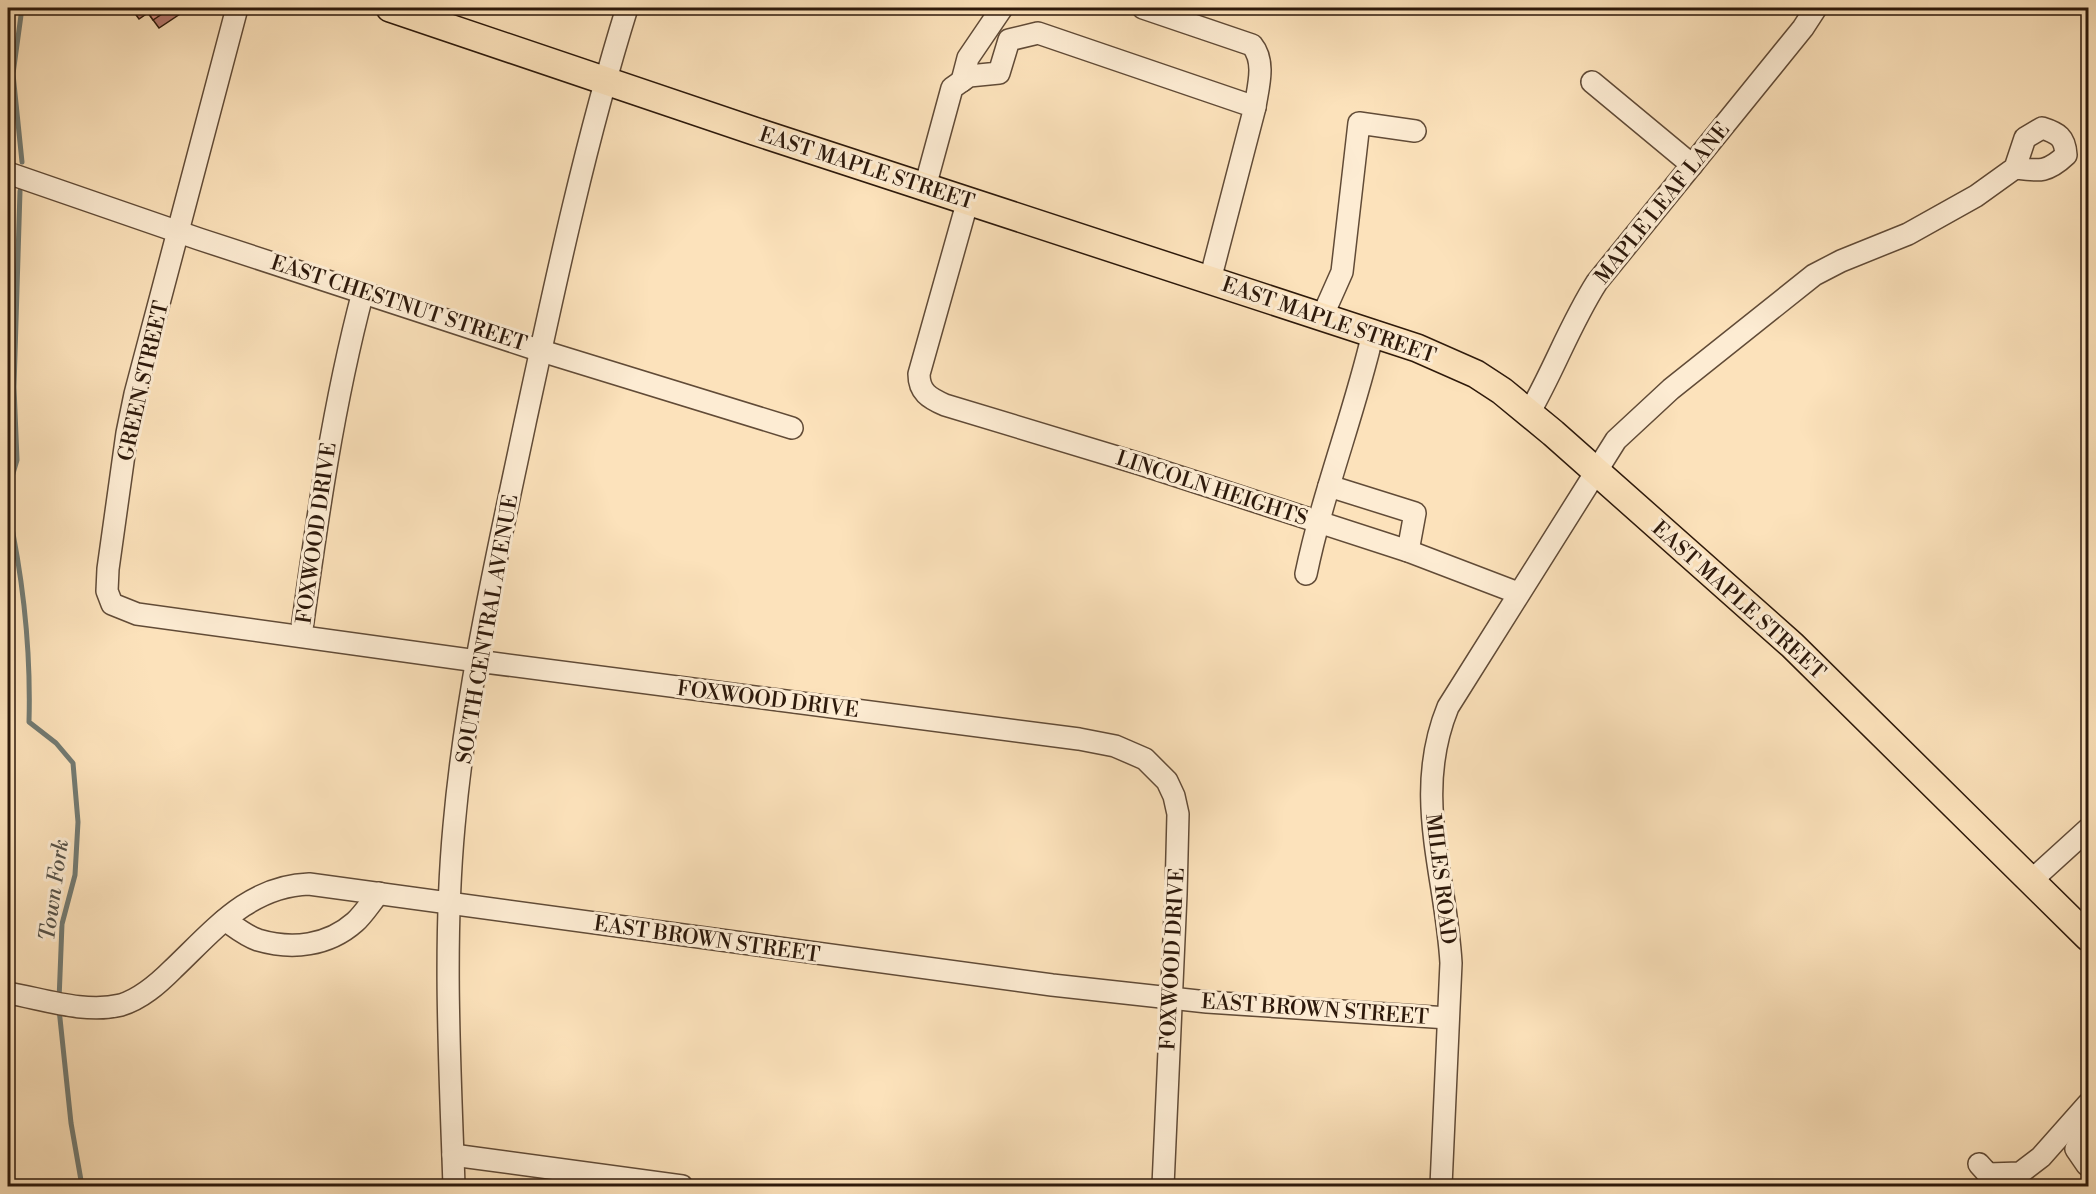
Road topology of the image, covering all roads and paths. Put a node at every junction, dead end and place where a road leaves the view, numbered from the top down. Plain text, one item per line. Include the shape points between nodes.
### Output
1 (237, 8) edge
2 (390, 8) edge
3 (627, 8) edge
4 (1002, 8) edge
5 (1143, 8) edge
6 (1816, 8) edge
7 (606, 81) junction
8 (962, 81) junction
9 (1592, 82) dead end
10 (1255, 106) junction
11 (1415, 130) dead end
12 (1692, 165) junction
13 (2014, 168) dead end
14 (8, 173) edge
15 (926, 187) junction
16 (968, 201) junction
17 (179, 232) junction
18 (1210, 280) junction
19 (363, 292) junction
20 (1322, 317) junction
21 (1373, 333) junction
22 (541, 349) junction
23 (1529, 413) junction
24 (792, 428) dead end
25 (1594, 470) junction
26 (1329, 486) junction
27 (1317, 522) junction
28 (1408, 551) junction
29 (1306, 574) dead end
30 (1518, 593) junction
31 (301, 636) junction
32 (477, 661) junction
33 (2088, 829) edge
34 (2032, 880) junction
35 (379, 893) junction
36 (449, 902) junction
37 (225, 920) junction
38 (2087, 932) edge
39 (8, 993) edge
40 (1170, 998) junction
41 (1448, 1018) junction
42 (2088, 1104) edge
43 (2088, 1128) edge
44 (453, 1155) junction
45 (1979, 1164) dead end
46 (2087, 1165) edge
47 (454, 1186) edge
48 (682, 1186) edge
49 (1163, 1186) edge
50 (1441, 1186) edge

1 - 17 street, GREEN STREET
2 - 7 main road, EAST MAPLE STREET
3 - 7 street, SOUTH CENTRAL AVENUE
4 - 8 street via 968,58
5 - 10 street via 1252,45 1258,52 1261,70
6 - 12 street, MAPLE LEAF LANE
7 - 15 main road, EAST MAPLE STREET
7 - 22 street, SOUTH CENTRAL AVENUE
8 - 10 street via 969,76 999,73 1010,40 1038,33
8 - 15 street via 952,88
9 - 12 street
10 - 18 street
11 - 20 street via 1359,123 1342,272
12 - 23 street, MAPLE LEAF LANE via 1590,294
13 - 25 street, MILES ROAD via 1976,196 1908,234 1814,275 1671,389 1616,440
14 - 17 street, EAST CHESTNUT STREET
15 - 16 main road, EAST MAPLE STREET
16 - 18 main road, EAST MAPLE STREET
16 - 27 street, LINCOLN HEIGHTS via 919,374 921,390 927,396 945,405
17 - 19 street, EAST CHESTNUT STREET
17 - 31 street, GREEN STREET via 127,433 108,568 109,600 117,608 137,614
18 - 20 main road, EAST MAPLE STREET
19 - 22 street, EAST CHESTNUT STREET
19 - 31 street, FOXWOOD DRIVE via 327,450
20 - 21 main road, EAST MAPLE STREET
21 - 23 main road, EAST MAPLE STREET via 1462,366
21 - 26 street
22 - 24 street, EAST CHESTNUT STREET
22 - 32 street, SOUTH CENTRAL AVENUE
23 - 25 main road, EAST MAPLE STREET
25 - 30 street, MILES ROAD
25 - 34 main road, EAST MAPLE STREET via 1792,645
26 - 27 street
26 - 28 street via 1415,513
27 - 28 street, LINCOLN HEIGHTS
27 - 29 street
28 - 30 street, LINCOLN HEIGHTS
30 - 41 street, MILES ROAD via 1448,707 1432,760 1434,847 1449,939
31 - 32 street, FOXWOOD DRIVE
32 - 36 street, SOUTH CENTRAL AVENUE via 454,824
32 - 40 street, FOXWOOD DRIVE via 1079,739 1131,751 1167,781 1178,814
33 - 34 street
34 - 38 main road, EAST MAPLE STREET
35 - 36 street, EAST BROWN STREET
35 - 37 street, EAST BROWN STREET via 291,885 258,896
35 - 37 street via 356,921 331,939 310,944 285,945 256,939
36 - 40 street, EAST BROWN STREET via 911,967
36 - 44 street, SOUTH CENTRAL AVENUE
37 - 39 street, EAST BROWN STREET via 137,998 106,1007 75,1006
40 - 41 street, EAST BROWN STREET
40 - 49 street, FOXWOOD DRIVE
41 - 50 street, MILES ROAD
42 - 45 street via 2041,1157 2020,1173 1988,1174
43 - 46 street via 2076,1149
44 - 47 street, SOUTH CENTRAL AVENUE
44 - 48 street

